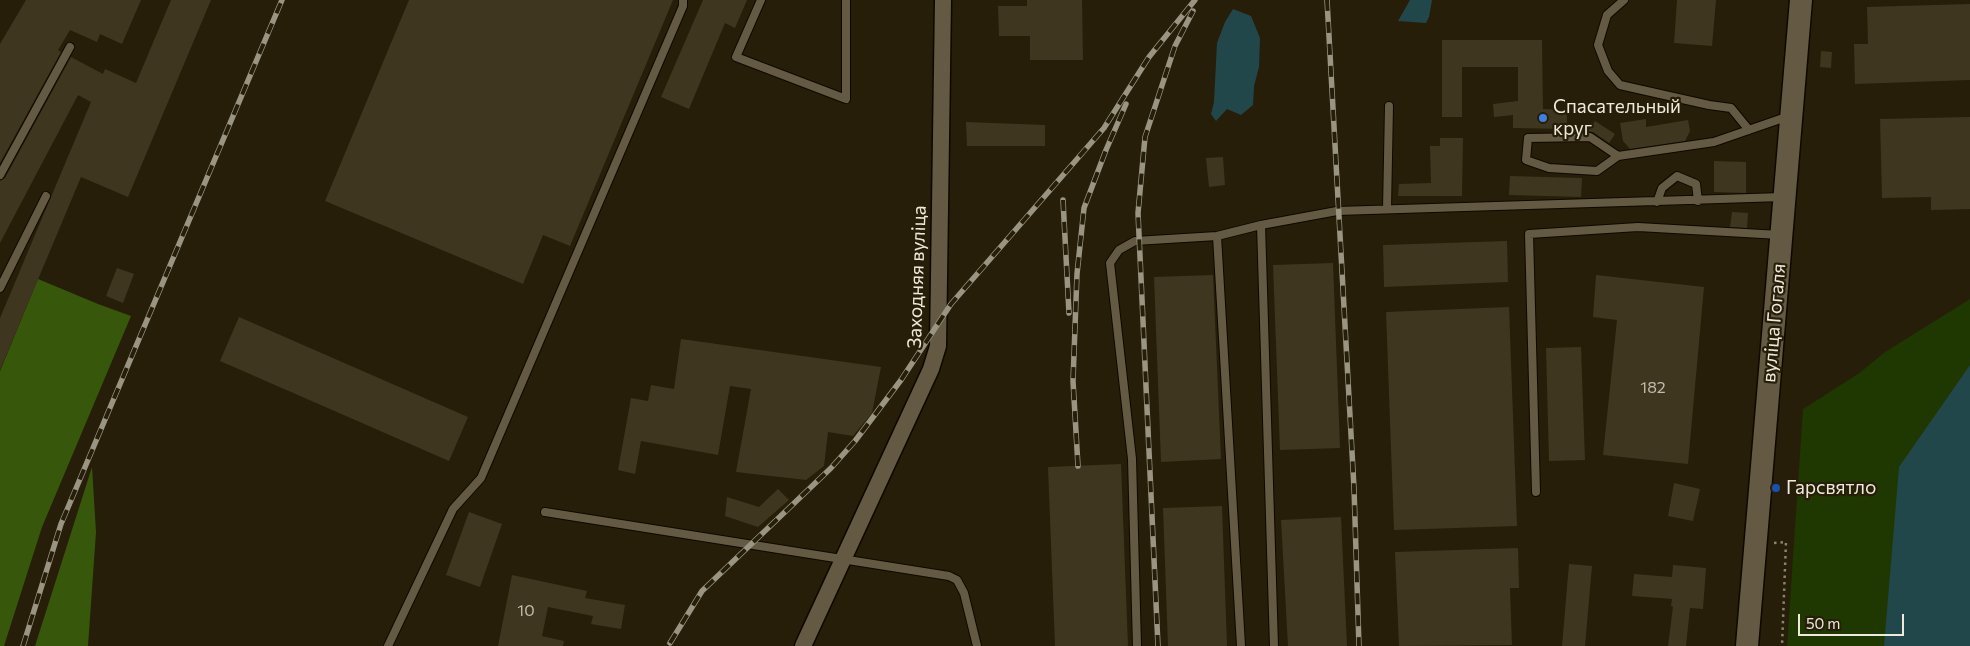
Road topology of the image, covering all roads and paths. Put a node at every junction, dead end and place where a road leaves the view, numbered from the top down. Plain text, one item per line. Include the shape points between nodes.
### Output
1 (683, 0) edge
2 (761, 0) edge
3 (846, 0) edge
4 (943, 0) edge
5 (1624, 0) edge
6 (1801, 0) edge
7 (70, 47) dead end
8 (1389, 106) dead end
9 (1791, 116) junction
10 (1749, 130) junction
11 (1618, 156) junction
12 (0, 175) edge
13 (46, 196) dead end
14 (1785, 197) junction
15 (1698, 201) junction
16 (1658, 202) junction
17 (1386, 210) junction
18 (1261, 225) junction
19 (1782, 235) junction
20 (1217, 236) junction
21 (0, 288) edge
22 (1536, 492) dead end
23 (544, 512) dead end
24 (1774, 543) dead end
25 (844, 559) junction
26 (388, 646) edge
27 (803, 646) edge
28 (977, 646) edge
29 (1137, 646) edge
30 (1240, 646) edge
31 (1274, 646) edge
32 (1747, 646) edge
33 (1782, 646) edge

1 - 26 lane via 481,478 453,509
2 - 3 lane via 736,58 846,99
4 - 25 street, Заходняя вуліца via 938,346 931,369
5 - 10 lane via 1607,15 1598,46 1608,71 1620,85 1731,108
6 - 9 main road, вуліца Гогаля
7 - 12 lane
8 - 17 lane
9 - 10 lane
9 - 14 main road, вуліца Гогаля
10 - 11 lane via 1714,142
11 - 11 lane via 1597,171 1549,168 1526,160 1528,138 1590,137
13 - 21 lane
14 - 15 lane
14 - 19 main road, вуліца Гогаля
15 - 16 lane
15 - 16 lane via 1696,184 1677,176 1662,188
16 - 17 lane
17 - 18 lane via 1337,211
18 - 20 lane
18 - 31 lane
19 - 22 lane via 1638,227 1530,234
19 - 32 main road, вуліца Гогаля
20 - 29 lane via 1134,242 1119,250 1110,263 1132,459
20 - 30 lane
23 - 25 lane
24 - 33 path via 1786,542
25 - 27 street, Заходняя вуліца
25 - 28 lane via 957,580 964,593

